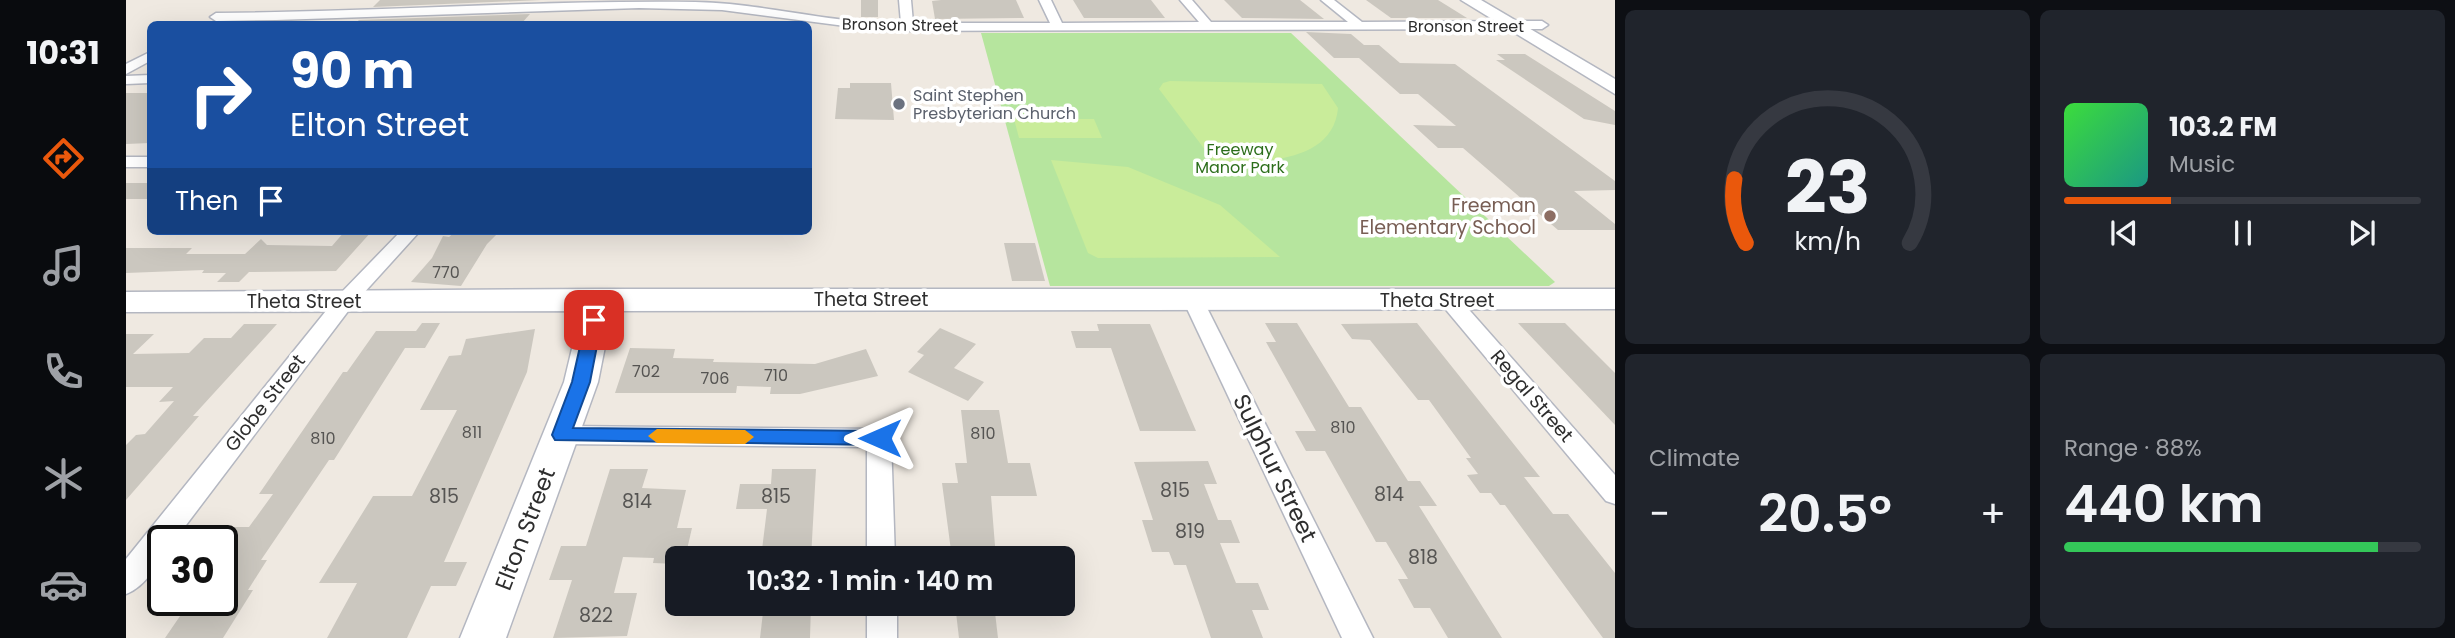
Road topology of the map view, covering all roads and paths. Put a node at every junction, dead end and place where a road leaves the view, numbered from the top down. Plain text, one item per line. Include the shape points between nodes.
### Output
1 (765, 0) edge
2 (905, 0) edge
3 (1045, 0) edge
4 (1186, 0) edge
5 (1327, 0) edge
6 (1469, 0) edge
7 (1498, 0) edge
8 (236, 6) dead end
9 (602, 7) edge
10 (761, 13) junction
11 (216, 18) junction
12 (210, 21) edge
13 (1511, 25) junction
14 (1542, 25) junction
15 (1058, 26) junction
16 (1208, 26) junction
17 (1360, 26) junction
18 (907, 27) junction
19 (147, 58) edge
20 (1615, 68) edge
21 (126, 70) edge
22 (147, 79) edge
23 (126, 80) edge
24 (1615, 88) edge
25 (126, 162) edge
26 (147, 162) edge
27 (407, 235) edge
28 (1192, 298) junction
29 (600, 299) junction
30 (1615, 299) edge
31 (1449, 300) junction
32 (345, 301) junction
33 (126, 302) edge
34 (561, 435) junction
35 (1615, 493) edge
36 (881, 546) edge
37 (126, 581) edge
38 (882, 616) edge
39 (483, 638) edge
40 (882, 638) edge
41 (1358, 638) edge

1 - 10 street
2 - 18 street
3 - 15 street
4 - 16 street
5 - 17 street
6 - 13 street
7 - 14 street
8 - 11 street
9 - 10 street, Bronson Street via 700,5
9 - 11 street, Bronson Street
10 - 18 street, Bronson Street via 849,25
11 - 12 street
13 - 14 street, Bronson Street
13 - 17 street, Bronson Street
13 - 24 street
14 - 20 street
15 - 16 street, Bronson Street
15 - 18 street, Bronson Street
16 - 17 street, Bronson Street
19 - 21 street
22 - 23 street
25 - 26 street
27 - 32 street, Globe Street
28 - 29 street, Theta Street
28 - 31 street, Theta Street
28 - 41 street, Sulphur Street
29 - 32 street, Theta Street
29 - 34 street, Elton Street via 581,382
30 - 31 street, Theta Street
31 - 35 street, Regal Street
32 - 33 street, Theta Street
32 - 37 street, Globe Street
34 - 36 street via 880,438
34 - 39 street, Elton Street
38 - 40 street

